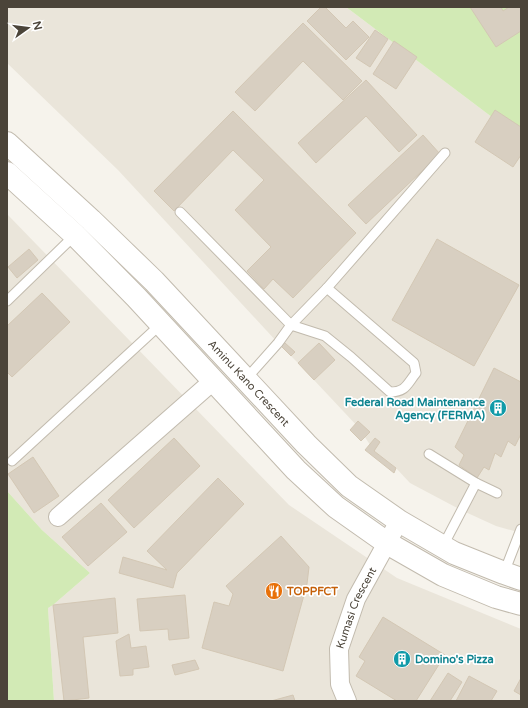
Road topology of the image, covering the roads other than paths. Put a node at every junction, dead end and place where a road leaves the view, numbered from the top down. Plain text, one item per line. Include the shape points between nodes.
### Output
1 (7, 144) edge
2 (445, 153) dead end
3 (7, 173) edge
4 (180, 212) dead end
5 (75, 235) junction
6 (327, 288) junction
7 (7, 302) edge
8 (161, 324) junction
9 (291, 324) junction
10 (246, 379) junction
11 (214, 381) junction
12 (429, 454) dead end
13 (12, 461) dead end
14 (476, 483) junction
15 (497, 494) dead end
16 (58, 517) dead end
17 (399, 521) junction
18 (521, 529) edge
19 (387, 543) junction
20 (443, 546) junction
21 (512, 576) edge
22 (521, 604) edge
23 (347, 701) edge

1 - 10 street, Aminu Kano Crescent via 154,281
2 - 6 lane
3 - 5 street
4 - 9 lane
5 - 7 lane
5 - 8 street
6 - 9 lane
6 - 9 lane via 414,362 416,373 404,388 398,392 390,392 325,336
8 - 11 street
8 - 13 lane
9 - 10 lane
10 - 17 street, Aminu Kano Crescent via 349,486
11 - 16 street
11 - 19 street via 296,470 336,507
12 - 14 lane
14 - 15 lane
14 - 20 lane
17 - 19 street, Kumasi Crescent
17 - 20 street, Aminu Kano Crescent
18 - 21 lane
19 - 22 street via 443,575
19 - 23 street, Kumasi Crescent via 356,599 339,649 340,684
20 - 21 street, Aminu Kano Crescent via 454,553

